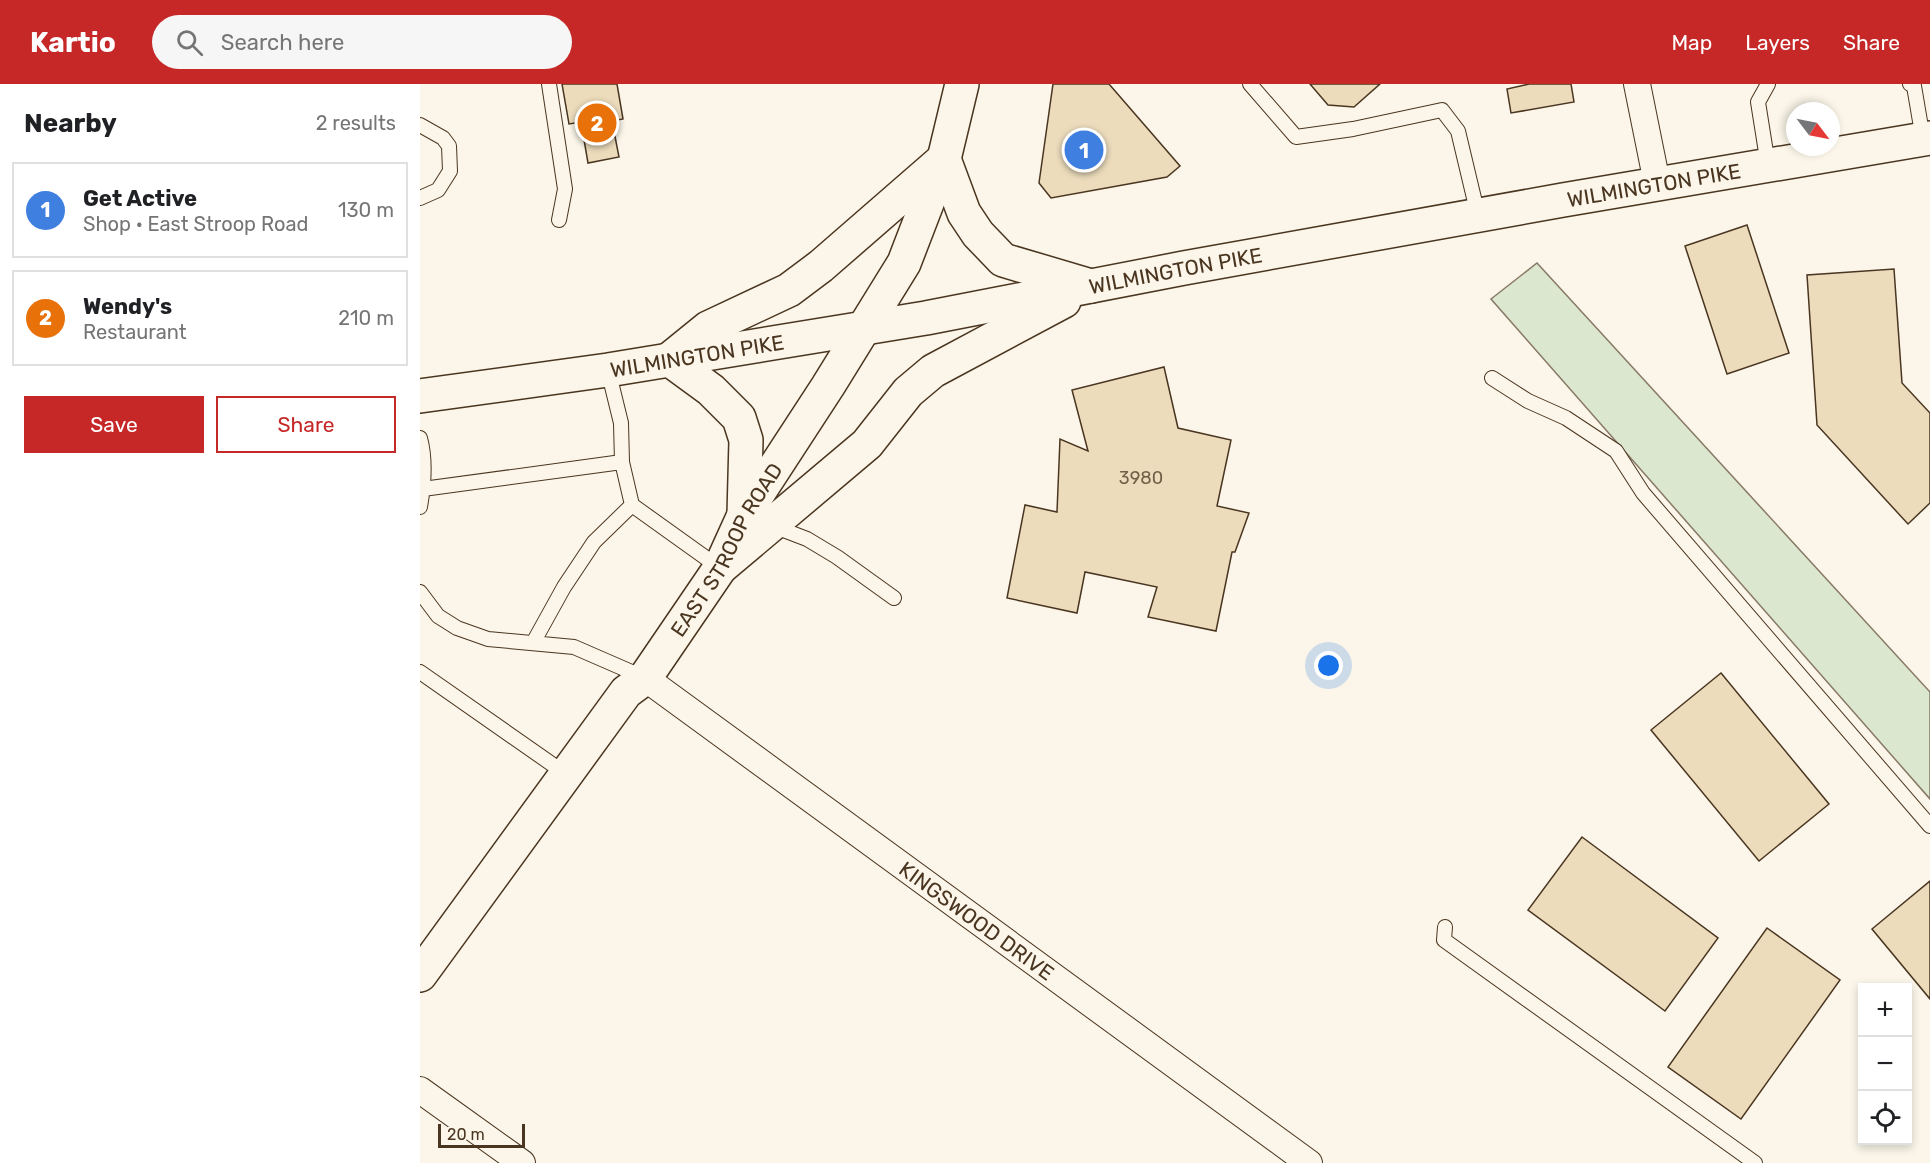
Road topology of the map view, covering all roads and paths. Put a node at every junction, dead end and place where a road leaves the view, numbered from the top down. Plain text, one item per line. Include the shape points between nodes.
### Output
1 (549, 84) edge
2 (962, 84) edge
3 (1250, 84) edge
4 (1636, 84) edge
5 (1768, 84) edge
6 (1914, 85) edge
7 (420, 124) edge
8 (1927, 139) edge
9 (944, 159) junction
10 (1767, 165) junction
11 (1657, 183) junction
12 (420, 198) edge
13 (1478, 215) junction
14 (559, 220) dead end
15 (1092, 286) junction
16 (864, 328) junction
17 (670, 360) junction
18 (608, 370) junction
19 (1492, 378) dead end
20 (420, 396) edge
21 (420, 438) edge
22 (622, 462) junction
23 (423, 489) junction
24 (632, 505) junction
25 (420, 507) edge
26 (757, 520) junction
27 (720, 568) junction
28 (420, 592) edge
29 (894, 598) dead end
30 (533, 643) junction
31 (420, 672) edge
32 (645, 678) junction
33 (566, 774) junction
34 (1930, 826) edge
35 (1445, 927) dead end
36 (420, 975) edge
37 (420, 1090) edge
38 (522, 1163) edge
39 (1309, 1163) edge
40 (1755, 1163) edge

1 - 14 lane via 565,189
2 - 9 main road, EAST STROOP ROAD
3 - 13 lane via 1296,137 1442,110 1458,131
4 - 11 street
5 - 10 lane via 1758,102
6 - 8 lane
7 - 12 lane via 443,138 448,146 450,171 438,190
8 - 10 main road, WILMINGTON PIKE
9 - 15 main road via 964,213 1003,260
9 - 16 main road, EAST STROOP ROAD via 904,263
9 - 17 main road via 789,290 708,328
10 - 11 main road, WILMINGTON PIKE
11 - 13 main road, WILMINGTON PIKE
13 - 15 main road, WILMINGTON PIKE
15 - 16 main road, WILMINGTON PIKE
15 - 26 main road, EAST STROOP ROAD via 933,371 908,392 867,444
16 - 17 main road, WILMINGTON PIKE
16 - 26 main road, EAST STROOP ROAD
17 - 18 main road, WILMINGTON PIKE
17 - 26 main road via 711,390 739,418 746,440
18 - 20 main road, WILMINGTON PIKE
18 - 22 lane via 621,423
19 - 34 lane via 1528,401 1566,418 1616,451 1643,493
21 - 23 lane
22 - 23 lane
22 - 24 lane
23 - 25 lane
24 - 27 lane
24 - 30 lane via 594,542
26 - 27 main road, EAST STROOP ROAD
26 - 29 lane via 807,539
27 - 32 main road, EAST STROOP ROAD
28 - 30 lane via 438,616 457,628 488,639
30 - 32 lane via 574,647
31 - 33 lane
32 - 33 main road, EAST STROOP ROAD via 626,692
32 - 39 street, KINGSWOOD DRIVE
33 - 36 main road, EAST STROOP ROAD
35 - 40 lane via 1444,940
37 - 38 street

